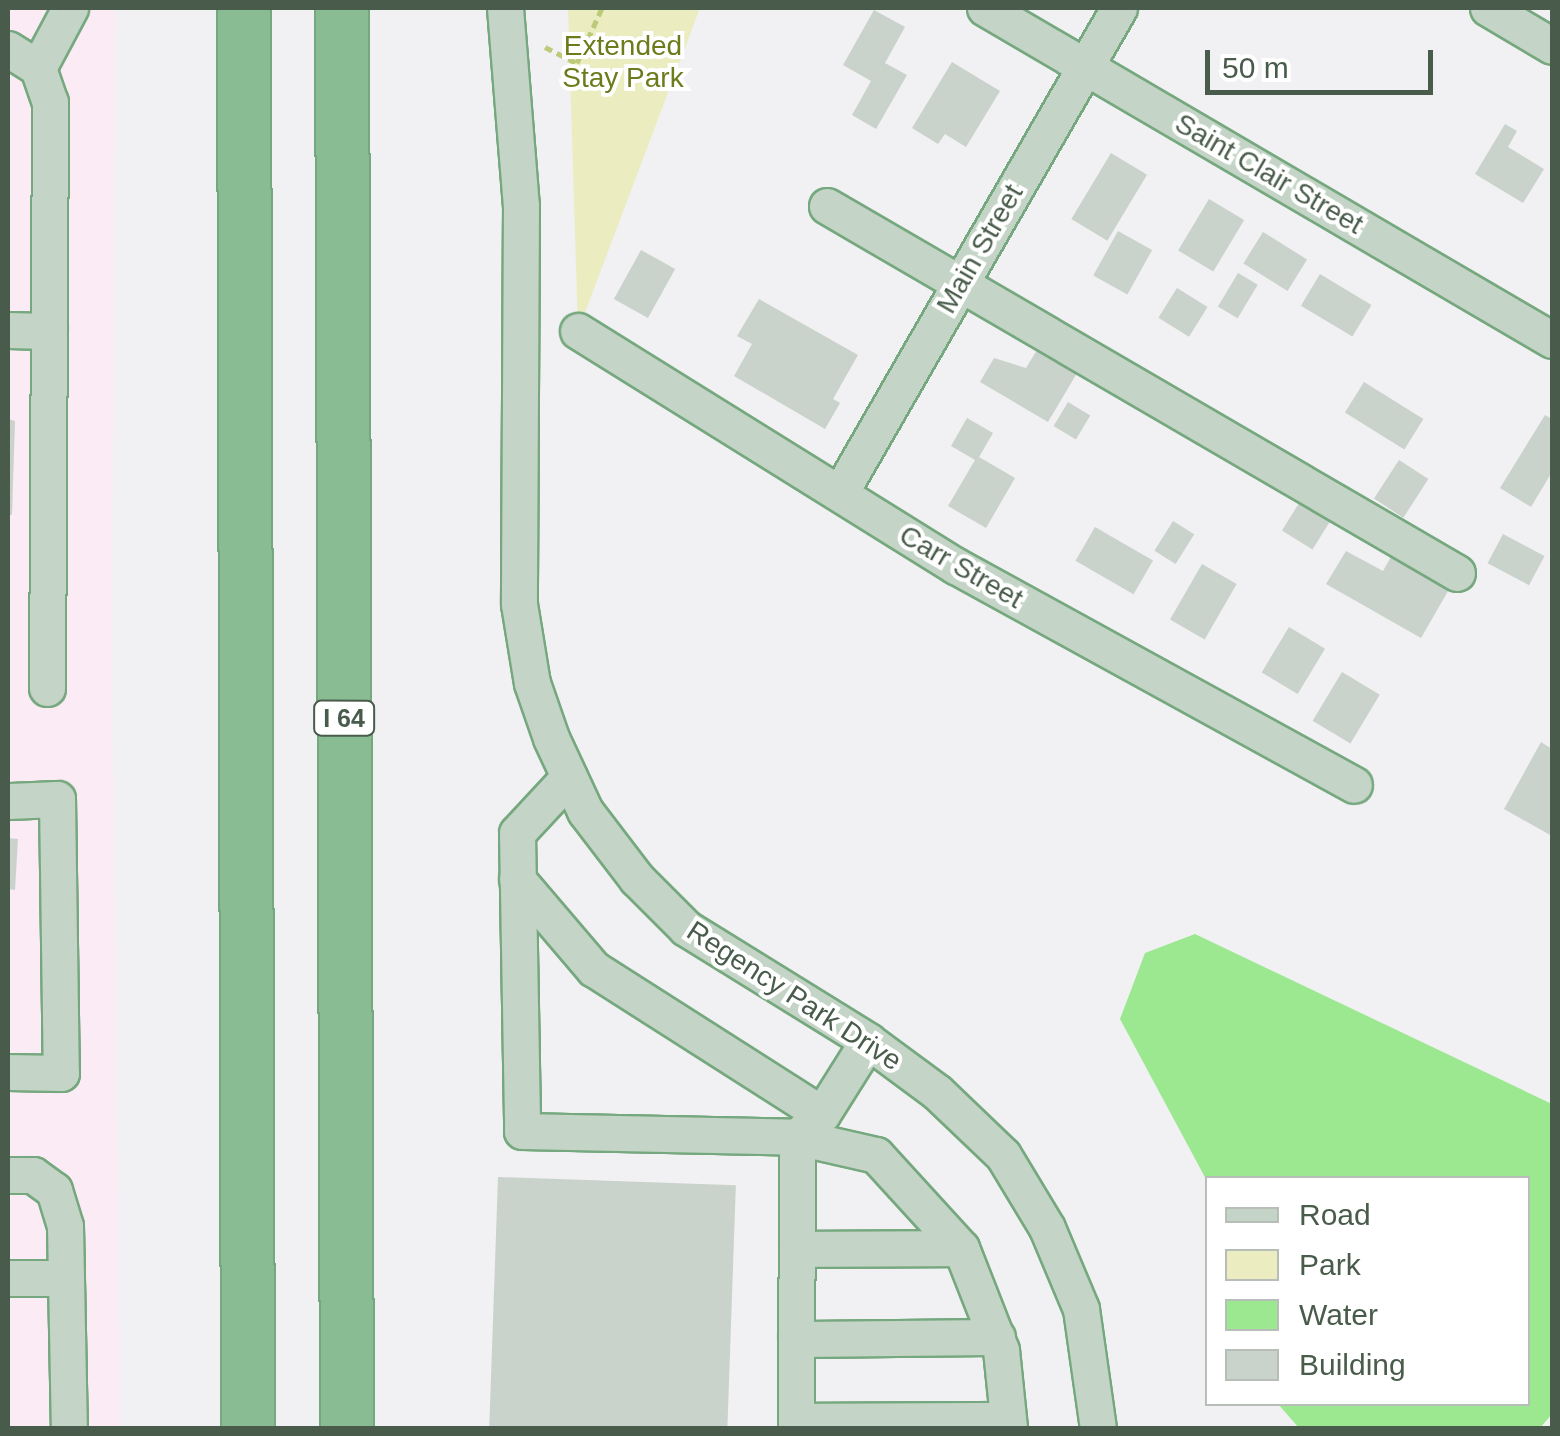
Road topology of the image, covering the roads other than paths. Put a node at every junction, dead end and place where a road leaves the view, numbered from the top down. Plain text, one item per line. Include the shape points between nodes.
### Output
1 (70, 8) edge
2 (244, 8) edge
3 (342, 8) edge
4 (505, 8) edge
5 (986, 8) edge
6 (1119, 8) edge
7 (1488, 8) edge
8 (1552, 46) edge
9 (8, 49) edge
10 (1085, 67) junction
11 (38, 68) junction
12 (827, 206) dead end
13 (962, 280) junction
14 (8, 330) edge
15 (49, 331) junction
16 (578, 331) dead end
17 (1552, 340) edge
18 (841, 491) junction
19 (1457, 573) dead end
20 (47, 688) dead end
21 (570, 776) junction
22 (1354, 785) dead end
23 (8, 801) edge
24 (517, 880) junction
25 (868, 1041) junction
26 (8, 1072) edge
27 (810, 1126) junction
28 (8, 1175) edge
29 (960, 1248) junction
30 (796, 1250) junction
31 (8, 1278) edge
32 (66, 1278) junction
33 (997, 1336) junction
34 (796, 1339) junction
35 (1008, 1424) edge
36 (796, 1425) edge
37 (69, 1428) edge
38 (248, 1428) edge
39 (347, 1428) edge
40 (1098, 1428) edge

1 - 11 street
2 - 38 highway
3 - 39 highway, I 64
4 - 21 street, Regency Park Drive via 521,205 518,604 532,683
5 - 10 street, Saint Clair Street
6 - 10 street, Main Street
7 - 8 street
9 - 11 street
10 - 13 street, Main Street
10 - 17 street, Saint Clair Street
11 - 15 street via 50,102
12 - 13 street
13 - 18 street, Main Street
13 - 19 street via 978,298
14 - 15 street
15 - 20 street
16 - 18 street, Carr Street
18 - 22 street, Carr Street via 956,566
21 - 24 street via 516,832
21 - 25 street, Regency Park Drive via 585,811 637,879 686,928
23 - 26 street via 57,799 61,1073
24 - 27 street via 594,970
24 - 27 street via 522,1130
25 - 27 street
25 - 40 street, Regency Park Drive via 937,1092 1003,1154 1081,1309
27 - 29 street via 876,1156
27 - 30 street
28 - 32 street via 33,1175 54,1190 65,1226
29 - 30 street
29 - 33 street
30 - 34 street
31 - 32 street
32 - 37 street
33 - 34 street
33 - 35 street
34 - 36 street
35 - 36 street

